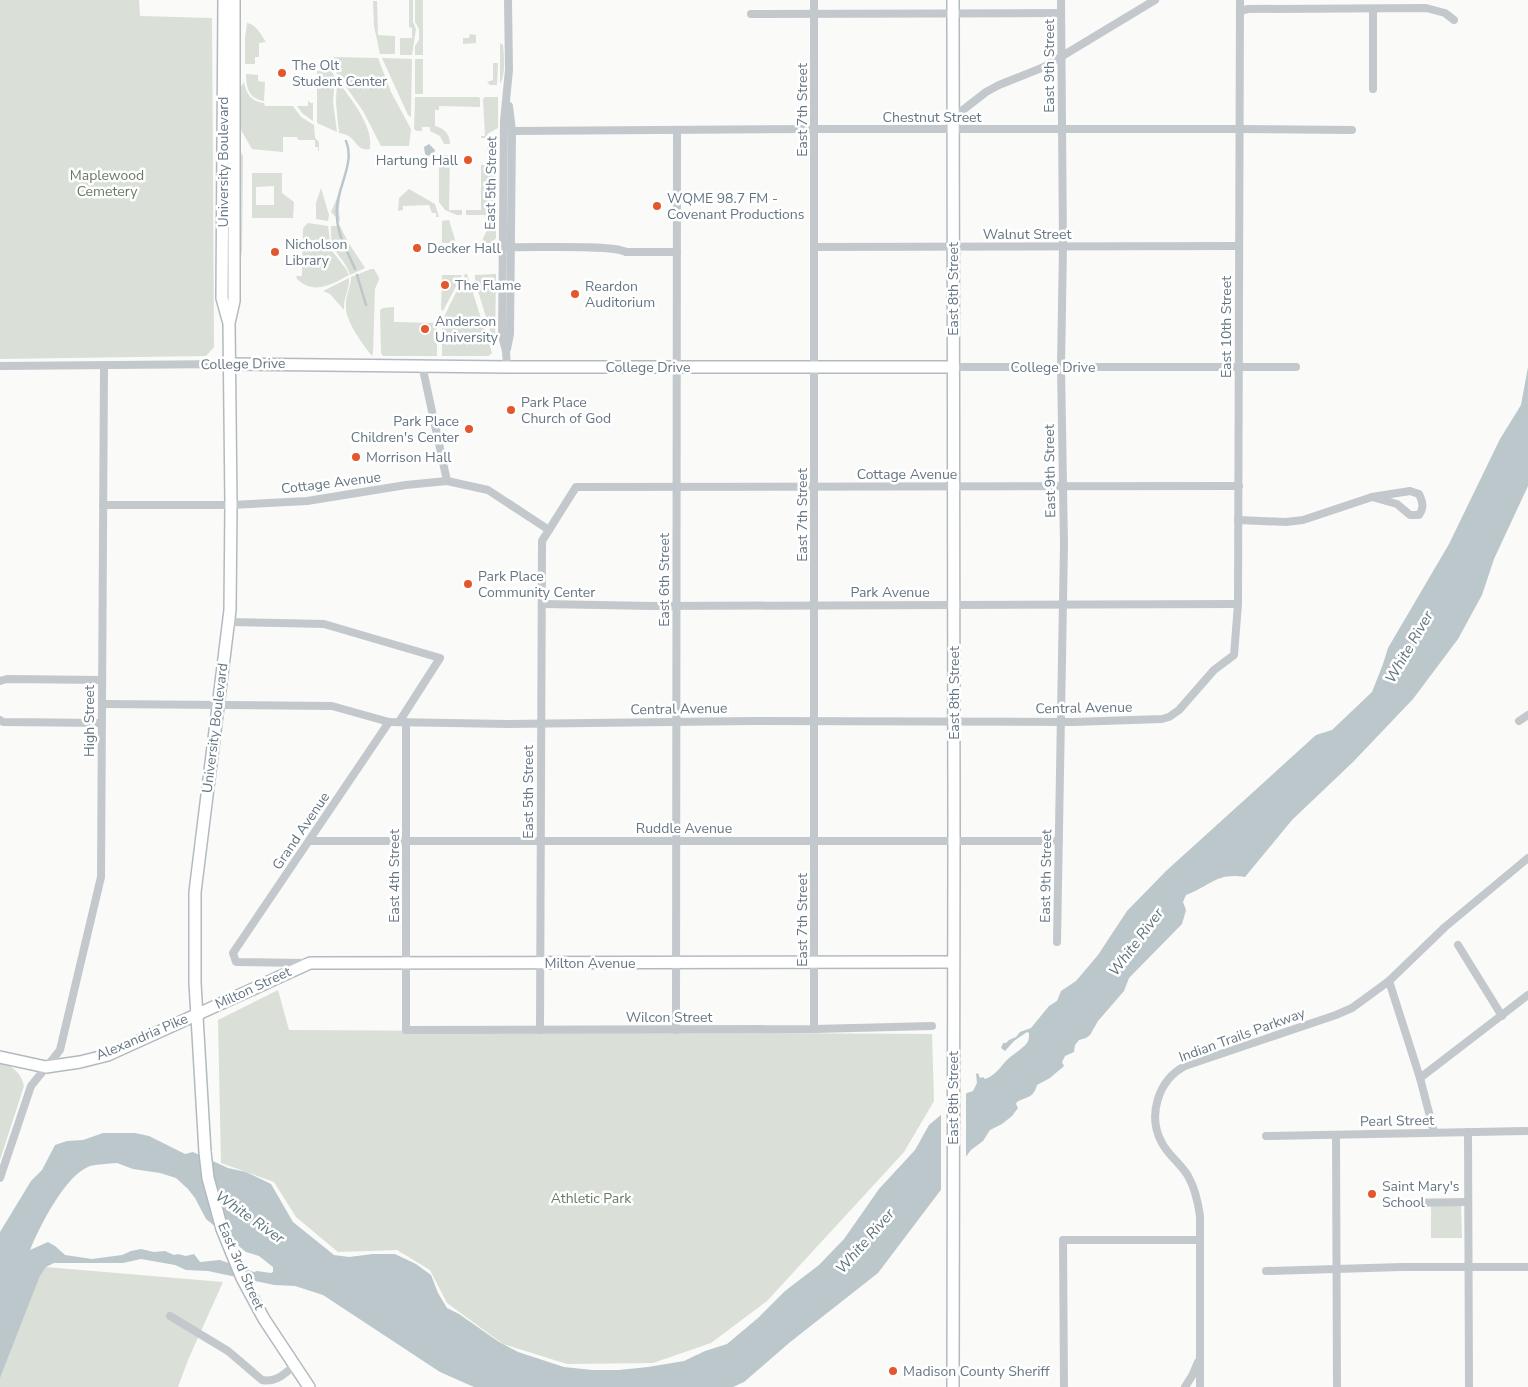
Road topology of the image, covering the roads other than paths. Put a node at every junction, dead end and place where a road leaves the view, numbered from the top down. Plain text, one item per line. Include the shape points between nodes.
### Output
1 (508, 0) edge
2 (814, 0) edge
3 (953, 0) edge
4 (1061, 0) edge
5 (1155, 0) edge
6 (1240, 0) edge
7 (229, 3) edge
8 (1373, 9) junction
9 (1240, 11) junction
10 (953, 13) junction
11 (1061, 13) junction
12 (751, 14) dead end
13 (814, 14) junction
14 (1454, 20) dead end
15 (1061, 57) junction
16 (1373, 88) dead end
17 (954, 117) junction
18 (814, 129) junction
19 (954, 129) junction
20 (1061, 129) junction
21 (1239, 129) junction
22 (677, 130) junction
23 (1352, 130) dead end
24 (513, 131) dead end
25 (953, 246) junction
26 (1063, 246) junction
27 (1239, 246) junction
28 (507, 247) junction
29 (814, 247) junction
30 (677, 252) junction
31 (229, 364) junction
32 (0, 366) edge
33 (104, 366) junction
34 (422, 366) junction
35 (507, 367) junction
36 (677, 367) junction
37 (814, 367) junction
38 (1061, 367) junction
39 (1238, 367) junction
40 (1296, 367) dead end
41 (953, 368) junction
42 (447, 481) junction
43 (954, 486) junction
44 (1062, 486) junction
45 (1238, 486) junction
46 (576, 487) joint
47 (676, 487) junction
48 (814, 487) junction
49 (1372, 497) junction
50 (103, 505) junction
51 (231, 505) junction
52 (1238, 520) junction
53 (549, 530) junction
54 (542, 604) junction
55 (814, 604) junction
56 (954, 604) junction
57 (1062, 604) junction
58 (1238, 604) junction
59 (676, 605) junction
60 (228, 622) junction
61 (1234, 655) joint
62 (102, 680) junction
63 (0, 681) edge
64 (102, 704) junction
65 (218, 706) junction
66 (1528, 715) edge
67 (0, 720) edge
68 (814, 721) junction
69 (389, 722) junction
70 (403, 722) junction
71 (676, 722) junction
72 (954, 722) junction
73 (1061, 722) junction
74 (1519, 722) dead end
75 (102, 723) junction
76 (541, 723) junction
77 (309, 841) junction
78 (406, 841) junction
79 (540, 841) junction
80 (676, 841) junction
81 (814, 841) junction
82 (954, 841) junction
83 (1059, 841) junction
84 (1528, 858) edge
85 (1057, 942) dead end
86 (1458, 945) dead end
87 (233, 953) joint
88 (676, 962) junction
89 (814, 962) junction
90 (953, 962) junction
91 (310, 963) junction
92 (406, 963) junction
93 (540, 963) junction
94 (1388, 981) junction
95 (1528, 995) edge
96 (196, 1014) junction
97 (1502, 1016) junction
98 (932, 1026) dead end
99 (814, 1029) junction
100 (406, 1030) joint
101 (540, 1030) junction
102 (676, 1030) junction
103 (0, 1057) edge
104 (46, 1067) junction
105 (1420, 1078) junction
106 (1434, 1132) junction
107 (1468, 1132) junction
108 (1528, 1132) edge
109 (204, 1133) joint
110 (1336, 1135) junction
111 (1266, 1136) dead end
112 (0, 1178) edge
113 (1468, 1202) junction
114 (1402, 1203) dead end
115 (1200, 1240) junction
116 (1468, 1266) junction
117 (1528, 1267) edge
118 (1336, 1269) junction
119 (1266, 1271) dead end
120 (170, 1316) dead end
121 (1200, 1343) junction
122 (294, 1366) junction
123 (309, 1387) edge
124 (953, 1387) edge
125 (1064, 1387) edge
126 (1184, 1387) edge
127 (1200, 1387) edge
128 (1337, 1387) edge
129 (1468, 1387) edge

1 - 28 street, East 5th Street via 504,121
2 - 13 street, East 7th Street
3 - 10 main road, East 8th Street
4 - 11 street, East 9th Street
5 - 15 street
6 - 9 street, East 10th Street
7 - 31 main road, University Boulevard via 228,269 222,298 229,323
8 - 9 street
8 - 14 street via 1426,8 1445,13
8 - 16 street
9 - 21 street, East 10th Street
10 - 11 street
10 - 13 street
10 - 17 main road, East 8th Street
11 - 15 street, East 9th Street
12 - 13 street
13 - 18 street, East 7th Street
15 - 17 street via 999,84
15 - 20 street, East 9th Street
17 - 19 main road, East 8th Street
18 - 19 street, Chestnut Street
18 - 22 street, Chestnut Street
18 - 29 street, East 7th Street
19 - 20 street, Chestnut Street
19 - 25 main road, East 8th Street
20 - 21 street, Chestnut Street
20 - 26 street, East 9th Street
21 - 23 street, Chestnut Street
21 - 27 street, East 10th Street
22 - 24 street, Chestnut Street
22 - 30 street, East 6th Street
25 - 26 street, Walnut Street
25 - 29 street, Walnut Street
25 - 41 main road, East 8th Street
26 - 27 street, Walnut Street
26 - 38 street, East 9th Street
27 - 39 street, East 10th Street
28 - 30 street
28 - 35 street, East 5th Street via 502,336
29 - 37 street, East 7th Street
30 - 36 street, East 6th Street
31 - 33 street, College Drive
31 - 34 main road, College Drive
31 - 51 main road, University Boulevard
32 - 33 street, College Drive
33 - 50 street, High Street
34 - 35 main road, College Drive
34 - 42 street
35 - 36 main road, College Drive
36 - 37 main road, College Drive
36 - 47 street, East 6th Street
37 - 41 main road, College Drive
37 - 48 street, East 7th Street
38 - 39 street, College Drive
38 - 41 street, College Drive
38 - 44 street, East 9th Street
39 - 40 street, College Drive
39 - 45 street, East 10th Street
41 - 43 main road, East 8th Street
42 - 51 street, Cottage Avenue via 307,501
42 - 53 street, Cottage Avenue via 488,490
43 - 44 street, Cottage Avenue
43 - 48 street, Cottage Avenue
43 - 56 main road, East 8th Street
44 - 45 street, Cottage Avenue
44 - 57 street, East 9th Street
45 - 52 street, East 10th Street
46 - 47 street, Cottage Avenue
46 - 53 street, East 5th Street
47 - 48 street, Cottage Avenue
47 - 59 street, East 6th Street
48 - 55 street, East 7th Street
49 - 49 street via 1397,504 1410,515 1419,515 1423,510 1419,494 1410,491
49 - 52 street via 1302,520
50 - 51 street, Cottage Avenue
50 - 62 street, High Street
51 - 60 main road, University Boulevard
52 - 58 street, East 10th Street
53 - 54 street, East 5th Street via 542,541
54 - 59 street, Park Avenue
54 - 76 street, East 5th Street
55 - 56 street, Park Avenue
55 - 59 street, Park Avenue
55 - 68 street, East 7th Street
56 - 57 street, Park Avenue
56 - 72 main road, East 8th Street
57 - 58 street, Park Avenue
57 - 73 street, East 9th Street
58 - 61 street, East 10th Street
59 - 71 street, East 6th Street
60 - 65 main road, University Boulevard
60 - 70 street via 324,624 440,658
61 - 73 street, Central Avenue via 1214,670 1169,717
62 - 63 street
62 - 64 street, High Street
64 - 65 street, Central Avenue
64 - 75 street, High Street
65 - 69 street, Central Avenue via 332,706
65 - 96 main road, University Boulevard via 194,892
66 - 74 street
67 - 75 street
68 - 71 street, Central Avenue
68 - 72 street, Central Avenue
68 - 81 street, East 7th Street
69 - 70 street, Central Avenue
69 - 77 street, Grand Avenue
70 - 76 street, Central Avenue
70 - 78 street, East 4th Street
71 - 76 street, Central Avenue
71 - 80 street, East 6th Street
72 - 73 street, Central Avenue
72 - 82 main road, East 8th Street
73 - 83 street, East 9th Street
75 - 104 street, High Street via 100,878 60,1050
76 - 79 street, East 5th Street
77 - 78 street, Ruddle Avenue
77 - 87 street, Grand Avenue
78 - 79 street, Ruddle Avenue
78 - 92 street, East 4th Street
79 - 80 street, Ruddle Avenue
79 - 93 street, East 5th Street
80 - 81 street, Ruddle Avenue
80 - 88 street, East 6th Street
81 - 82 street, Ruddle Avenue
81 - 89 street, East 7th Street
82 - 83 street, Ruddle Avenue
82 - 90 main road, East 8th Street
83 - 85 street, East 9th Street
84 - 94 street, Indian Trails Parkway via 1445,927
86 - 97 street
87 - 91 street, Milton Avenue via 236,962
88 - 89 main road, Milton Avenue
88 - 93 main road, Milton Avenue
88 - 102 street, East 6th Street
89 - 90 main road, Milton Avenue
89 - 99 street, East 7th Street
90 - 124 main road, East 8th Street
91 - 92 main road, Milton Avenue
91 - 96 main road, Milton Street
92 - 93 main road, Milton Avenue
92 - 100 street, East 4th Street
93 - 101 street, East 5th Street
94 - 105 street
94 - 115 street, Indian Trails Parkway via 1352,1008 1185,1066 1167,1081 1155,1108 1156,1125 1162,1144 1188,1176 1195,1192
95 - 97 street
96 - 104 main road, Alexandria Pike via 108,1055
96 - 109 main road, University Boulevard
97 - 105 street
98 - 99 street, Wilcon Street
99 - 102 street, Wilcon Street
100 - 101 street, Wilcon Street
101 - 102 street, Wilcon Street
103 - 104 main road, Alexandria Pike
104 - 112 street, High Street via 31,1086
105 - 106 street
106 - 107 street, Pearl Street
106 - 110 street, Pearl Street
107 - 108 street, Pearl Street
107 - 113 street
109 - 122 main road, East 3rd Street via 208,1178 222,1229 242,1278
110 - 111 street, Pearl Street
110 - 118 street
113 - 114 street
113 - 116 street
115 - 121 street, Indian Trails Parkway
115 - 125 street via 1063,1240
116 - 117 street
116 - 118 street
116 - 129 street
118 - 119 street
118 - 128 street
120 - 122 street via 228,1351 262,1380 270,1382 280,1378
121 - 126 street via 1196,1366
121 - 127 street
122 - 123 main road, East 3rd Street

